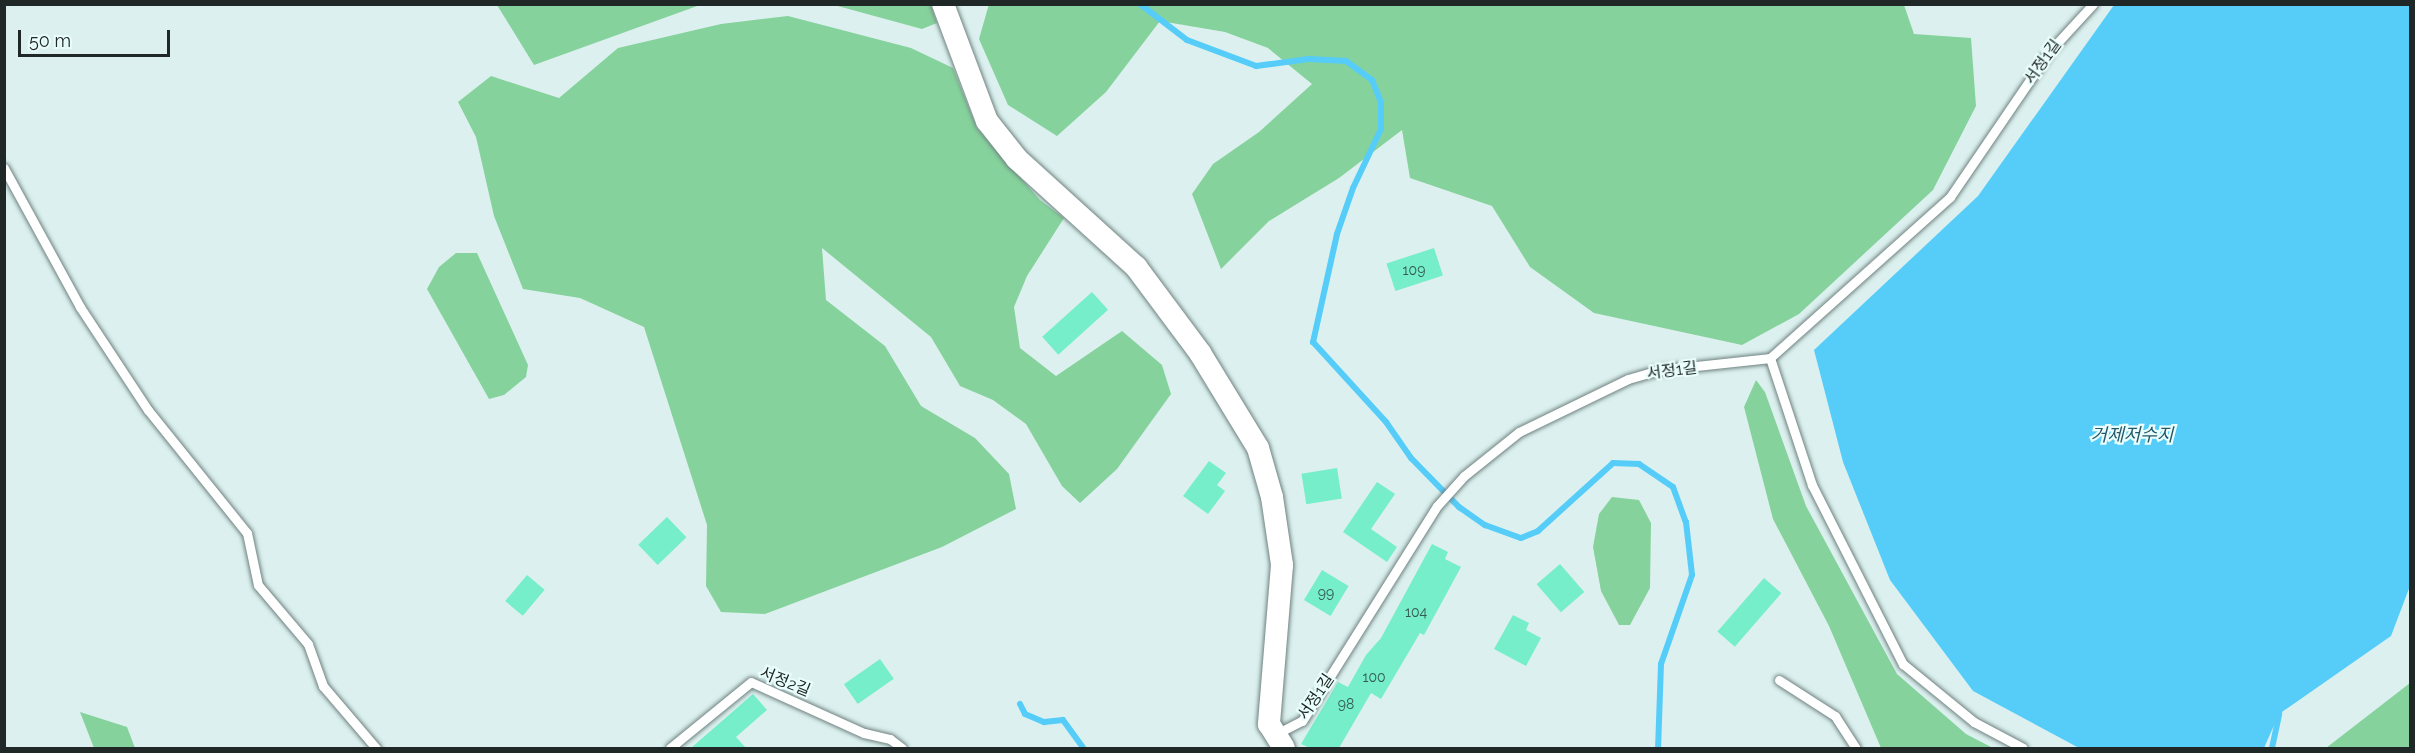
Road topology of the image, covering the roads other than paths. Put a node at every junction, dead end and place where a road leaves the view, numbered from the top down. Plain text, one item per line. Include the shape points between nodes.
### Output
1 (943, 4) edge
2 (2093, 4) edge
3 (4, 168) edge
4 (1770, 358) junction
5 (1779, 680) dead end
6 (1279, 742) edge
7 (376, 748) edge
8 (670, 748) edge
9 (902, 748) edge
10 (1856, 748) edge
11 (2023, 748) edge

1 - 6 street via 987,122 1017,159 1136,267 1213,373 1258,448 1272,497 1282,565 1269,724
2 - 4 lane, 서정1길 via 2049,52 1950,197
3 - 7 lane via 80,307 148,410 247,533 258,585 308,644 323,686
4 - 6 lane, 서정1길 via 1659,370 1628,379 1519,432 1464,476 1437,506 1302,721
4 - 11 lane via 1812,485 1903,664 1974,722
5 - 10 lane via 1835,716
8 - 9 lane, 서정2길 via 751,681 864,733 890,738

